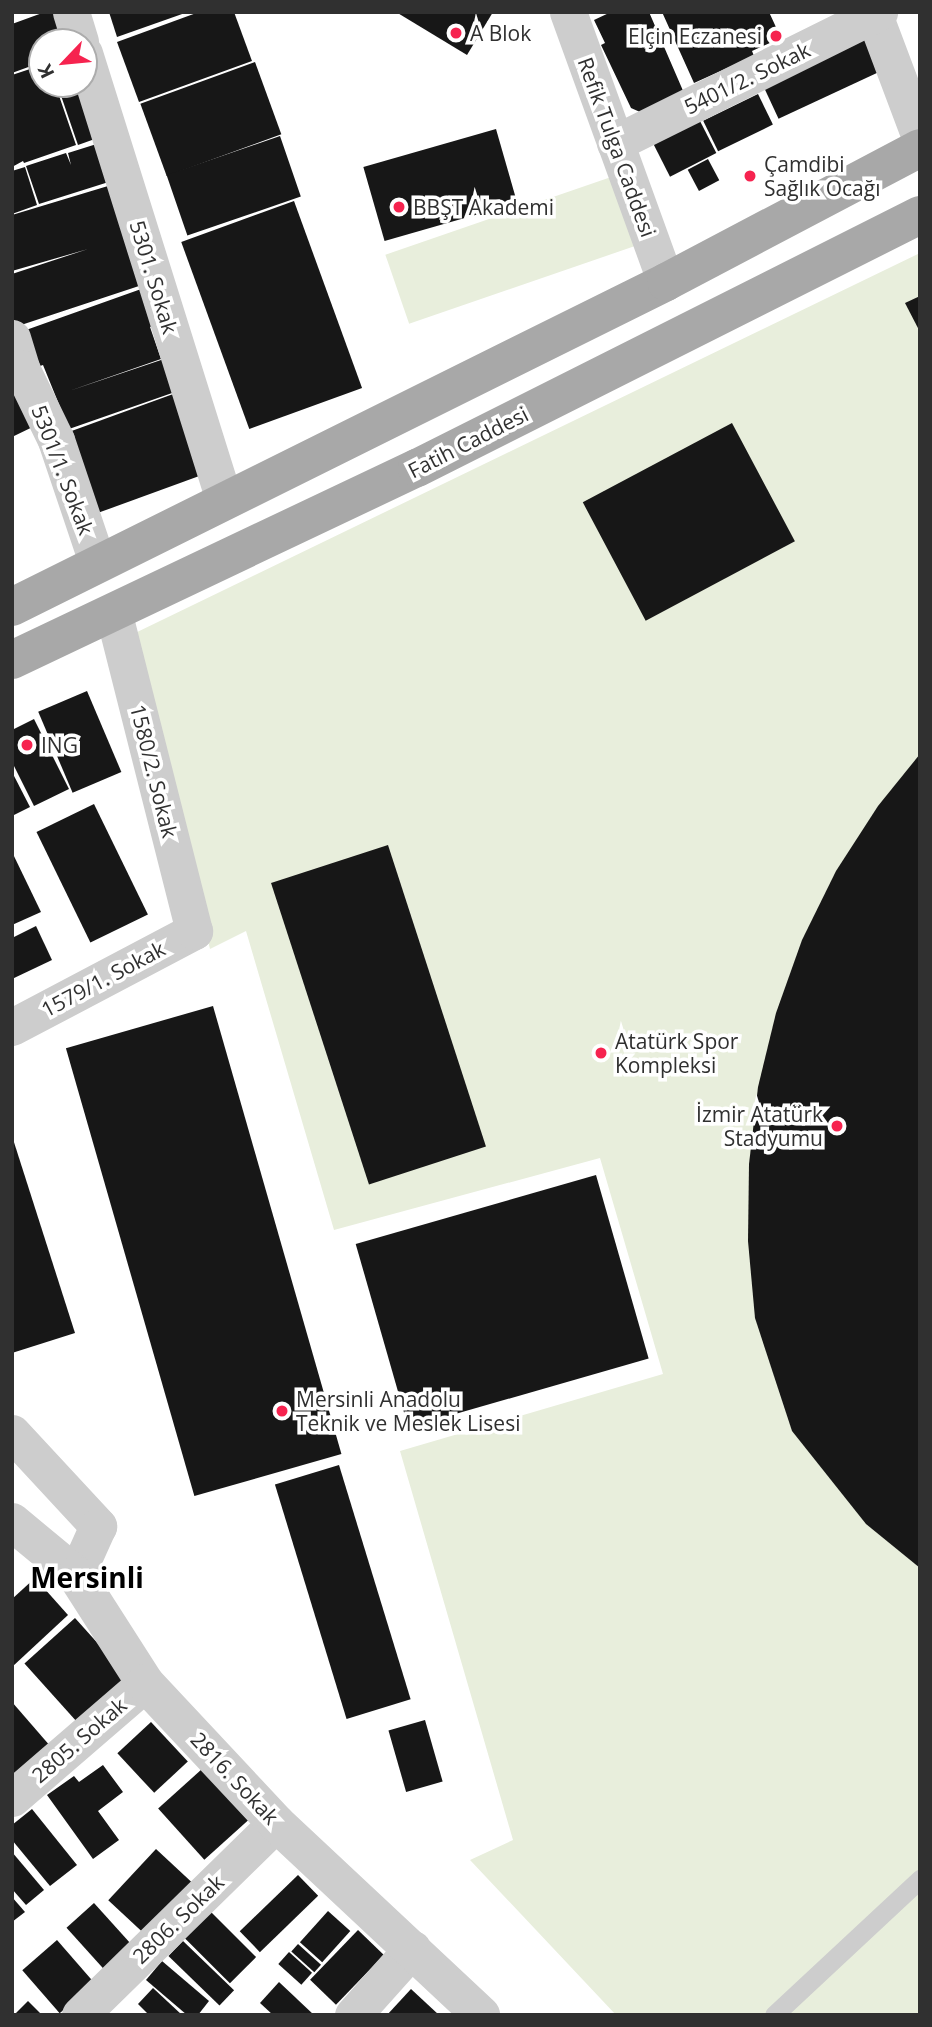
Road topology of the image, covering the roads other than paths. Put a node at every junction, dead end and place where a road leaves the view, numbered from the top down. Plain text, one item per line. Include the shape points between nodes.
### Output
1 (568, 12) edge
2 (876, 13) edge
3 (98, 98) edge
4 (920, 137) edge
5 (615, 143) junction
6 (920, 148) edge
7 (920, 215) edge
8 (666, 282) junction
9 (12, 338) edge
10 (224, 500) junction
11 (97, 562) junction
12 (12, 607) edge
13 (113, 612) junction
14 (12, 660) edge
15 (194, 931) joint
16 (12, 1027) edge
17 (12, 1433) edge
18 (17, 1535) edge
19 (76, 1575) junction
20 (145, 1682) junction
21 (12, 1798) edge
22 (276, 1823) junction
23 (920, 1879) edge
24 (412, 1949) junction
25 (776, 2014) edge
26 (80, 2015) edge
27 (353, 2015) edge
28 (481, 2015) edge

1 - 5 street, Refik Tulga Caddesi
2 - 4 street
2 - 5 street, 5401/2. Sokak
3 - 10 street, 5301. Sokak
5 - 8 street, Refik Tulga Caddesi
6 - 8 main road
7 - 13 main road, Fatih Caddesi via 417,468
8 - 10 main road
9 - 11 street, 5301/1. Sokak via 21,368 56,440
10 - 11 main road
11 - 12 main road
13 - 14 main road, Fatih Caddesi
13 - 15 street, 1580/2. Sokak
15 - 16 street, 1579/1. Sokak
17 - 19 street via 98,1526
18 - 19 street, 2816. Sokak
19 - 20 street, 2816. Sokak
20 - 21 street, 2805. Sokak
20 - 22 street, 2816. Sokak
22 - 24 street, 2816. Sokak
22 - 26 street, 2806. Sokak
23 - 25 lane
24 - 27 street
24 - 28 street, 2816. Sokak

